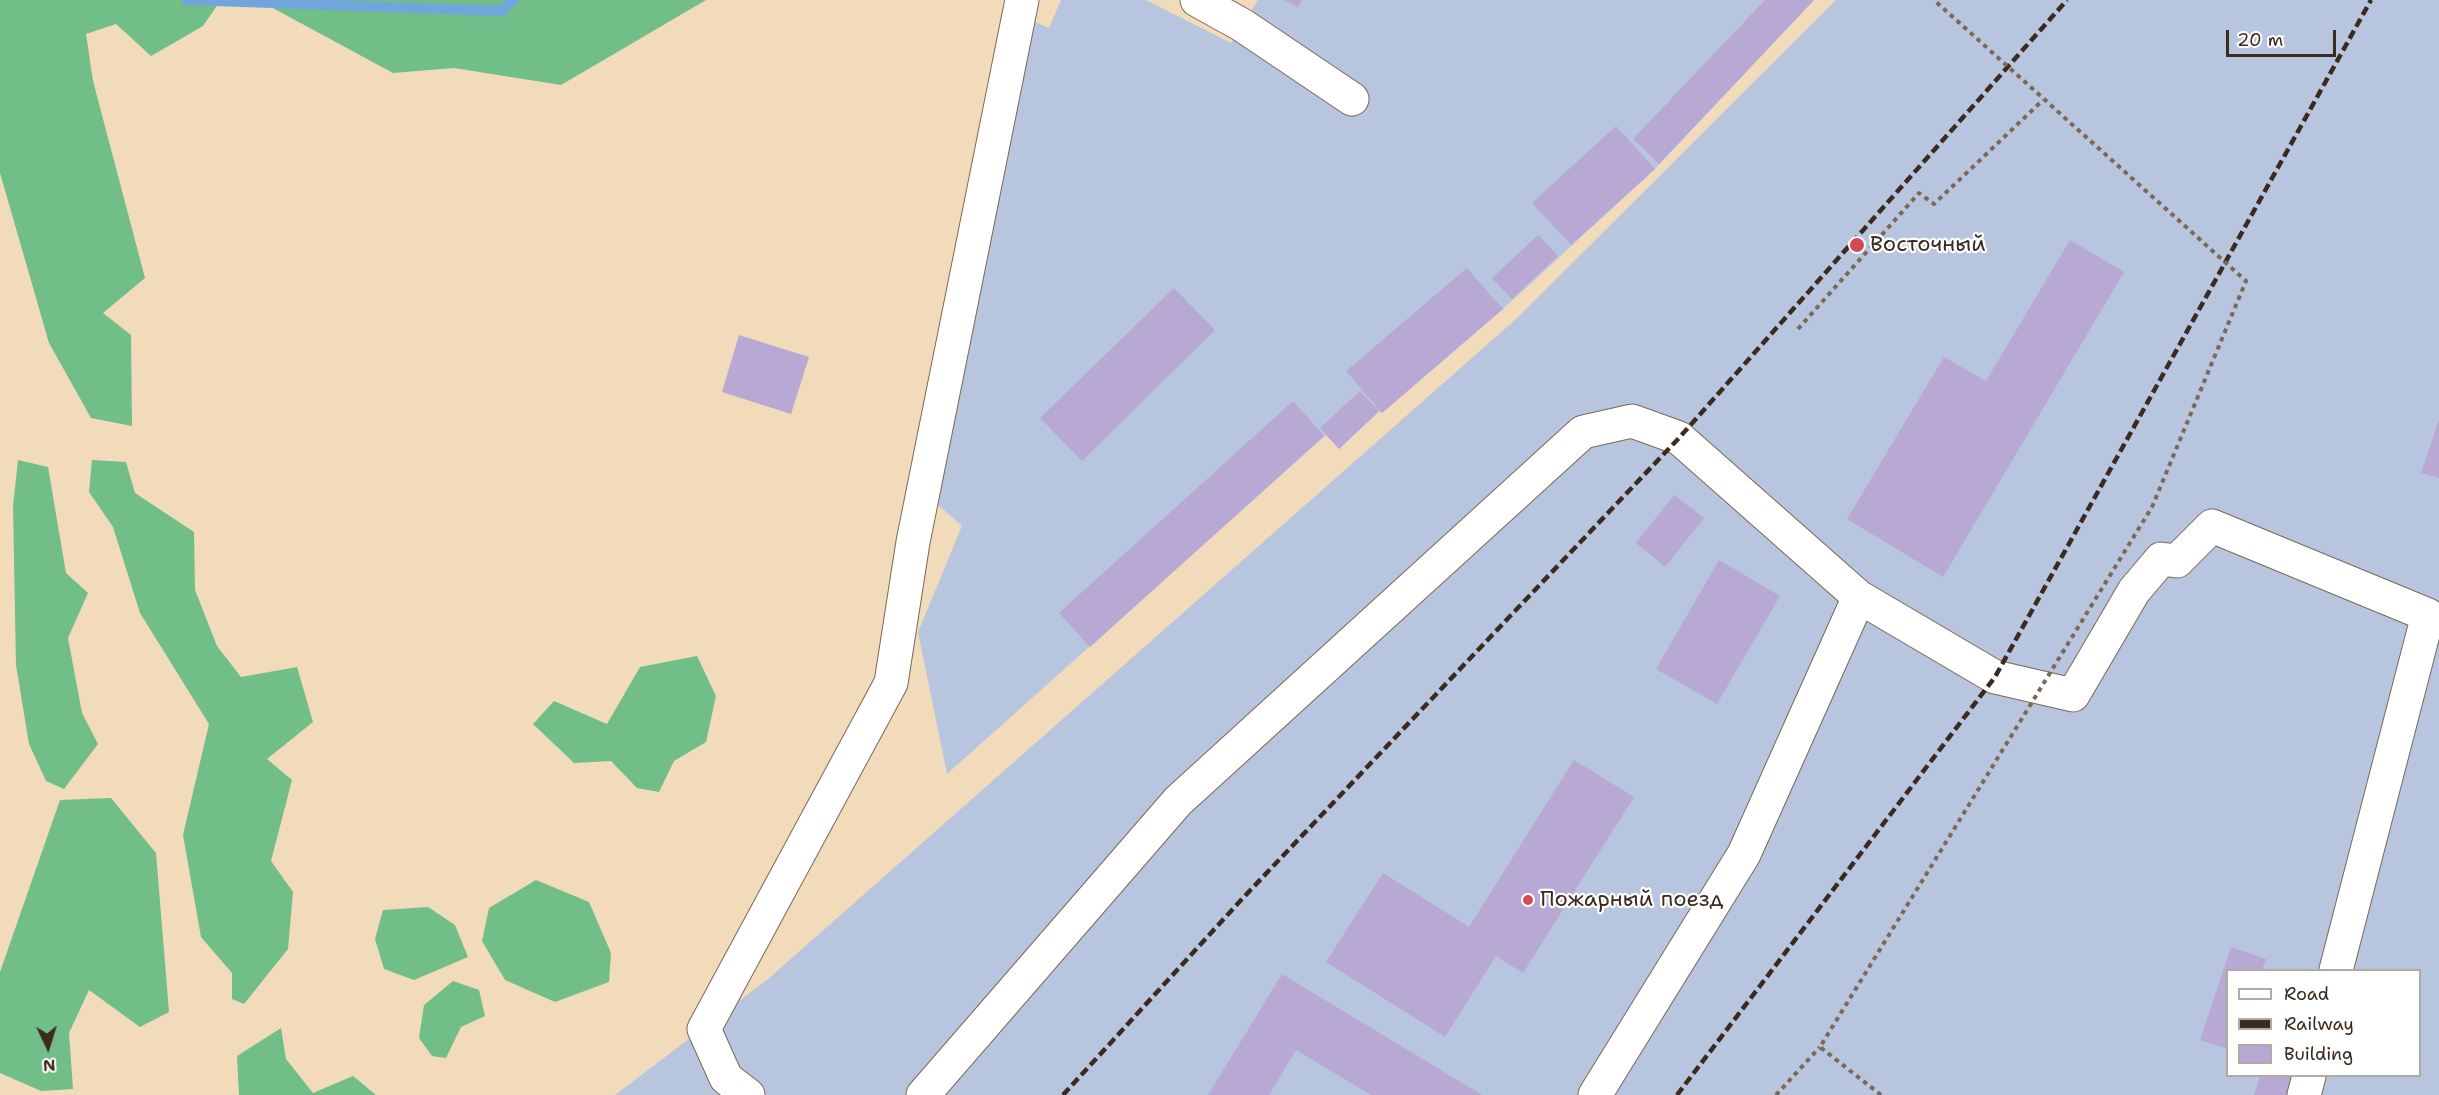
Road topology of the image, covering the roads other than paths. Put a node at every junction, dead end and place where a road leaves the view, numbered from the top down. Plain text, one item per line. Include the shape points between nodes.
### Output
1 (1022, 0) edge
2 (1197, 0) edge
3 (1244, 12) edge
4 (1352, 99) dead end
5 (1859, 597) junction
6 (2336, 969) edge
7 (2309, 1077) edge
8 (748, 1095) edge
9 (923, 1095) edge
10 (1595, 1095) edge
11 (2304, 1095) edge

1 - 8 street via 913,542 891,683 704,1029 726,1078
2 - 3 street
3 - 4 street
5 - 6 street via 1995,677 2073,695 2134,591 2161,559 2177,561 2212,526 2428,615
5 - 9 street via 1679,438 1632,421 1583,432 1178,801
5 - 10 street via 1744,854
7 - 11 street

